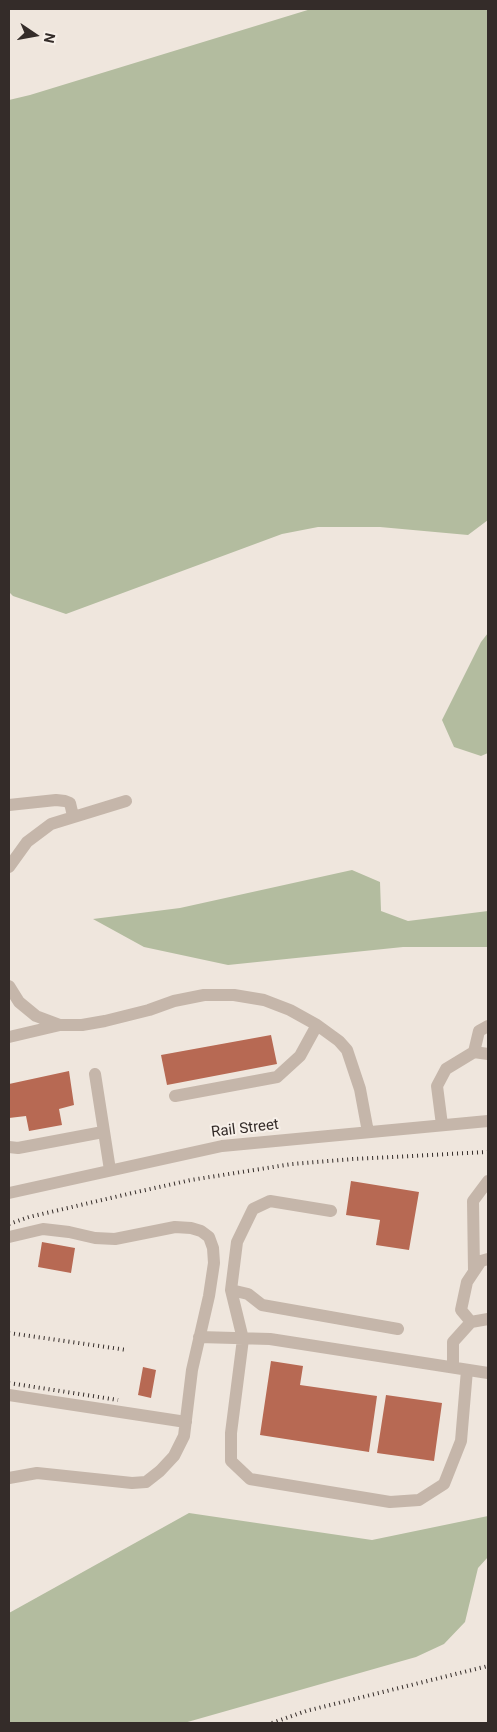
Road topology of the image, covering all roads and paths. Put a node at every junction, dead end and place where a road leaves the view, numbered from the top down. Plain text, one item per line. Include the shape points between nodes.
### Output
1 (126, 801) dead end
2 (9, 805) edge
3 (73, 816) junction
4 (9, 867) edge
5 (9, 986) edge
6 (60, 1025) junction
7 (317, 1025) junction
8 (488, 1026) edge
9 (9, 1037) edge
10 (474, 1052) junction
11 (488, 1054) edge
12 (95, 1074) dead end
13 (175, 1096) dead end
14 (488, 1121) edge
15 (442, 1125) junction
16 (103, 1132) junction
17 (368, 1132) junction
18 (9, 1146) edge
19 (110, 1170) junction
20 (488, 1181) edge
21 (9, 1193) edge
22 (331, 1210) dead end
23 (9, 1237) edge
24 (488, 1259) edge
25 (474, 1271) junction
26 (231, 1290) junction
27 (488, 1319) edge
28 (471, 1322) junction
29 (398, 1329) dead end
30 (199, 1337) junction
31 (243, 1338) junction
32 (453, 1367) junction
33 (467, 1370) junction
34 (488, 1373) edge
35 (9, 1395) edge
36 (186, 1422) junction
37 (9, 1478) edge

1 - 3 street
2 - 3 street via 65,801 70,803
3 - 4 street via 52,824 27,842
5 - 6 street via 19,1002 36,1016
6 - 7 street via 105,1021 204,995 234,995 264,1000
6 - 9 street
7 - 13 street via 300,1056 277,1077
7 - 17 street via 348,1050
8 - 10 street via 479,1031
10 - 11 street
10 - 15 street via 446,1070 437,1086
12 - 16 street
14 - 15 street, Rail Street
15 - 17 street, Rail Street
16 - 18 street via 18,1148
16 - 19 street
17 - 19 street, Rail Street via 222,1146
19 - 21 street, Rail Street
20 - 25 street via 473,1201
22 - 26 street via 270,1201 253,1209 236,1242
23 - 30 street via 43,1229 115,1239 174,1227 201,1231 209,1237 214,1248 214,1263
24 - 25 street via 480,1261
25 - 28 street via 462,1310
26 - 29 street via 248,1294 262,1305
26 - 31 street
27 - 28 street
28 - 32 street via 453,1342
30 - 31 street
30 - 36 street
31 - 32 street via 270,1339
31 - 33 street via 230,1434 231,1461 250,1479 390,1502 419,1500 444,1484 461,1441
32 - 33 street
33 - 34 street
35 - 36 street
36 - 37 street via 184,1436 174,1456 146,1482 37,1473

